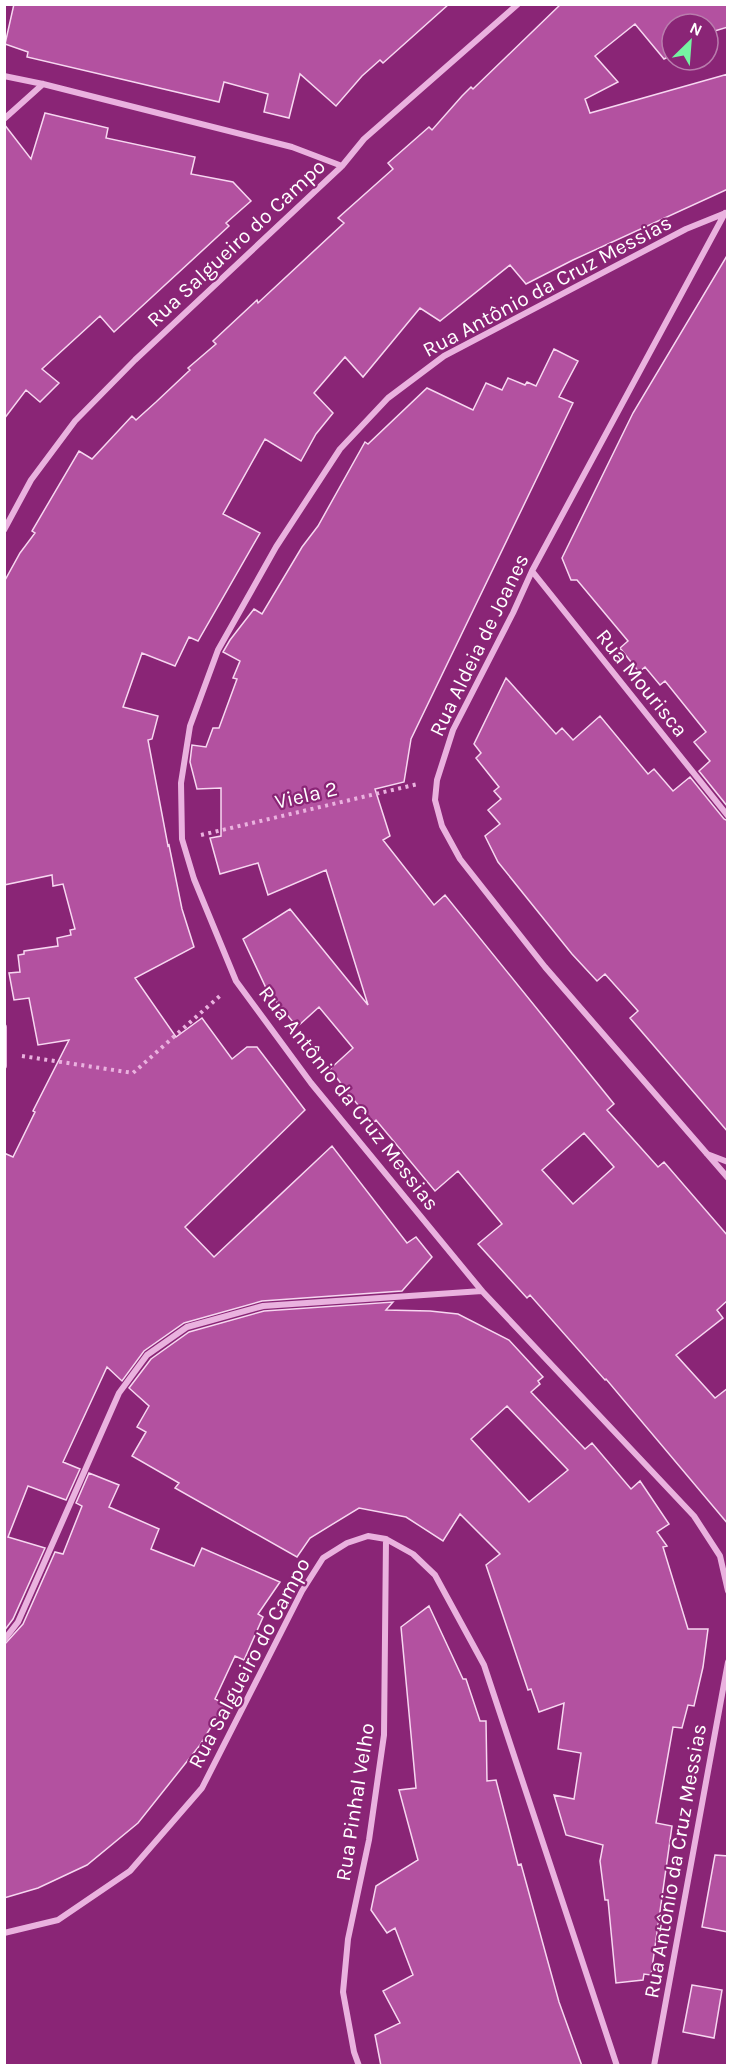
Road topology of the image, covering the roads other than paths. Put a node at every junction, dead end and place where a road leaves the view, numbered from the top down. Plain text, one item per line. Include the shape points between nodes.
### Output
1 (518, 4) edge
2 (4, 76) edge
3 (43, 84) junction
4 (4, 119) edge
5 (342, 166) junction
6 (726, 212) edge
7 (4, 530) edge
8 (532, 572) junction
9 (728, 816) edge
10 (4, 1027) edge
11 (4, 1066) edge
12 (707, 1154) junction
13 (728, 1162) edge
14 (728, 1178) edge
15 (482, 1291) junction
16 (387, 1539) junction
17 (728, 1591) edge
18 (4, 1640) edge
19 (728, 1662) edge
20 (4, 1933) edge
21 (359, 2066) edge
22 (617, 2066) edge
23 (654, 2066) edge

1 - 5 street, Rua Salgueiro do Campo via 364,139
2 - 3 street
3 - 4 street
3 - 5 street via 292,147
5 - 7 street, Rua Salgueiro do Campo via 75,421 31,480
6 - 8 street, Rua Aldeia de Joanes
6 - 15 street, Rua Antônio da Cruz Messias via 444,356 388,398 340,449 276,547 218,650 190,726 181,783 182,839 194,879 236,981 311,1083
8 - 9 street, Rua Mourisca
8 - 12 street, Rua Aldeia de Joanes via 453,730 437,780 435,800 442,826 460,859 545,967
10 - 11 street
12 - 13 street
12 - 14 street, Rua Aldeia de Joanes
15 - 17 street, Rua Antônio da Cruz Messias via 694,1516 720,1556
15 - 18 street via 263,1306 187,1327 147,1355 118,1394 18,1622
16 - 20 street, Rua Salgueiro do Campo via 368,1536 323,1558 302,1591 202,1788 130,1871 58,1920
16 - 21 street, Rua Pinhal Velho via 384,1735 369,1840 348,1939 343,1992
16 - 22 street via 435,1575 484,1665
19 - 23 street, Rua Antônio da Cruz Messias

